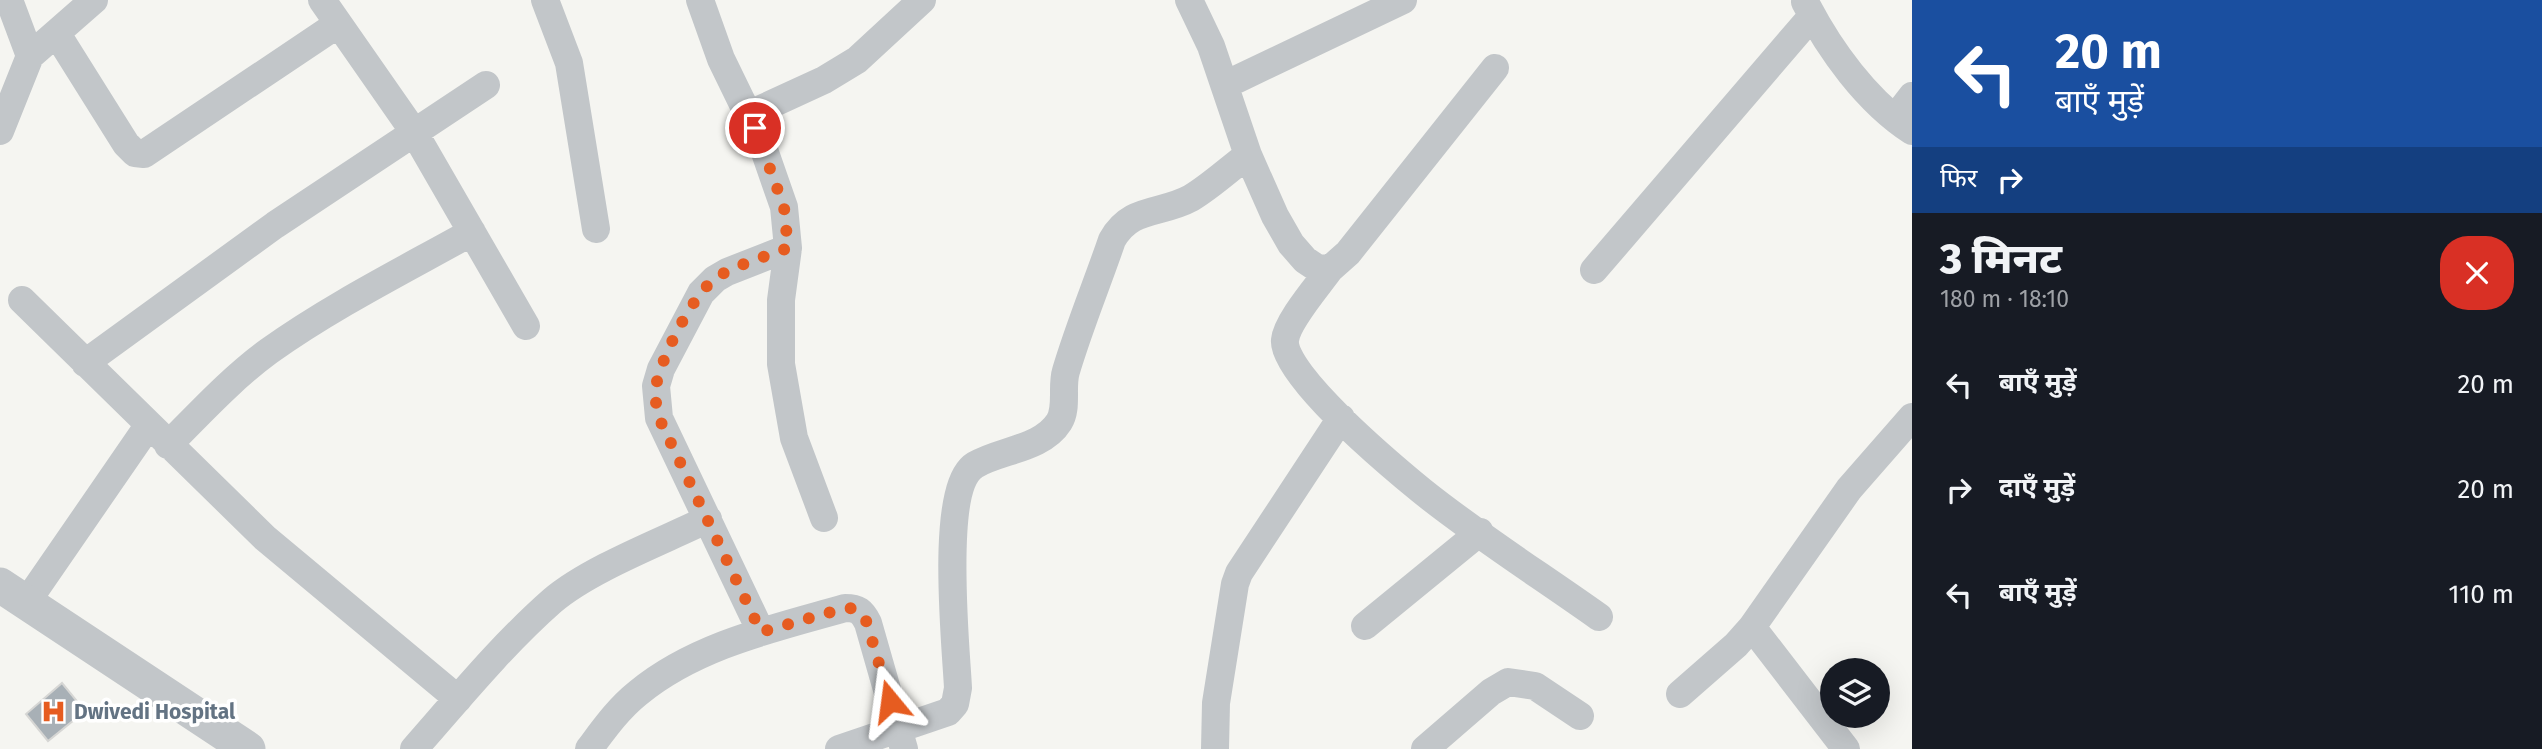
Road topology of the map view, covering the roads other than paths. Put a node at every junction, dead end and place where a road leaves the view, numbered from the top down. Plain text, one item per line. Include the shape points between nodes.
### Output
1 (9, 0) edge
2 (94, 0) edge
3 (322, 0) edge
4 (545, 0) edge
5 (700, 0) edge
6 (922, 0) edge
7 (1189, 0) edge
8 (1403, 0) edge
9 (1808, 8) edge
10 (338, 24) junction
11 (57, 34) junction
12 (30, 56) junction
13 (1495, 68) dead end
14 (486, 85) dead end
15 (1225, 85) junction
16 (750, 114) junction
17 (1907, 115) edge
18 (0, 131) edge
19 (414, 132) junction
20 (1248, 155) junction
21 (596, 229) dead end
22 (472, 232) junction
23 (788, 248) junction
24 (1330, 269) junction
25 (1594, 270) dead end
26 (22, 300) dead end
27 (526, 326) dead end
28 (85, 363) junction
29 (1912, 417) edge
30 (1341, 418) junction
31 (158, 436) junction
32 (824, 518) dead end
33 (708, 519) junction
34 (1480, 532) junction
35 (13, 594) edge
36 (1599, 617) dead end
37 (1365, 626) dead end
38 (1752, 627) junction
39 (761, 632) junction
40 (1680, 694) dead end
41 (458, 699) junction
42 (1580, 716) dead end
43 (901, 738) edge
44 (248, 749) edge
45 (414, 749) edge
46 (589, 749) edge
47 (839, 749) edge
48 (1215, 749) edge
49 (1424, 749) edge
50 (1846, 749) edge

1 - 12 street
2 - 11 street
3 - 10 street
4 - 21 street via 569,63
5 - 16 street via 721,59
6 - 16 street via 857,60
7 - 15 street
8 - 15 street
9 - 17 street via 1854,77
9 - 25 street
10 - 11 street via 144,154 135,153 127,144
10 - 19 street
11 - 12 street
12 - 18 street
13 - 24 street via 1349,253
14 - 19 street
15 - 20 street
16 - 23 street via 784,207
19 - 22 street
19 - 28 street via 275,225
20 - 24 street via 1291,244 1317,268
20 - 43 street via 1192,197 1130,218 1120,226 1065,373 1060,421 1034,442 971,468 955,506 955,704
22 - 27 street
22 - 31 street via 296,332
23 - 32 street via 781,300 781,364 794,438
23 - 33 street via 715,279 692,307 656,386 659,418
24 - 30 street via 1284,341 1303,380
26 - 28 street
28 - 31 street
29 - 38 street via 1850,489
30 - 34 street via 1423,492
30 - 48 street via 1235,584 1216,703
31 - 35 street
31 - 41 street via 265,538
33 - 39 street
33 - 41 street via 553,600
34 - 36 street
34 - 37 street
35 - 44 street
38 - 40 street
38 - 50 street
39 - 43 street via 845,608 864,614
39 - 46 street via 724,644 649,685 616,713
41 - 45 street
42 - 49 street via 1535,685 1508,682
43 - 47 street

